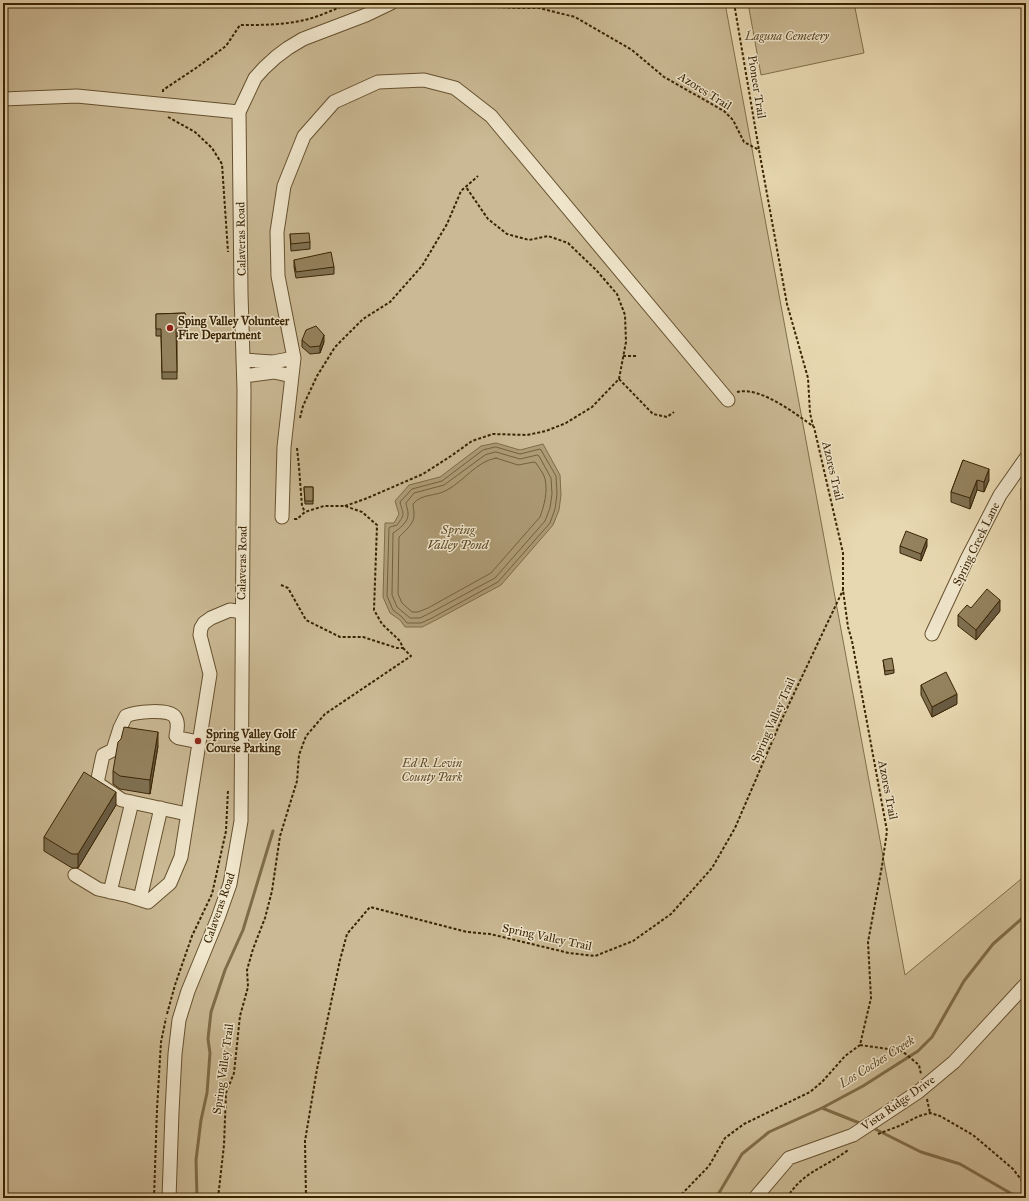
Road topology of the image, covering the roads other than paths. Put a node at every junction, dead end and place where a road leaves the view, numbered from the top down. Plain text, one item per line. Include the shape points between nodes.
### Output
1 (391, 3) edge
2 (3, 99) edge
3 (239, 112) junction
4 (294, 358) junction
5 (244, 360) junction
6 (244, 376) junction
7 (292, 376) junction
8 (728, 400) road end
9 (1026, 458) edge
10 (286, 518) road end
11 (242, 612) junction
12 (932, 634) dead end
13 (199, 742) junction
14 (132, 802) junction
15 (160, 808) junction
16 (187, 814) junction
17 (75, 875) dead end
18 (110, 892) junction
19 (140, 899) junction
20 (1026, 984) edge
21 (169, 1198) edge
22 (755, 1198) edge

1 - 3 street, Calaveras Road via 303,39 276,56 255,78
2 - 3 street via 77,96
3 - 5 street, Calaveras Road
4 - 5 street via 273,362
4 - 7 street
4 - 8 street via 278,276 277,232 284,186 304,136 334,102 378,82 424,80 455,88 491,116
5 - 6 street, Calaveras Road
6 - 7 street via 274,372
6 - 11 street, Calaveras Road
7 - 10 street via 284,447
9 - 12 street, Spring Creek Lane via 1000,496
11 - 13 street via 230,610 211,618 201,628 200,635 210,674
11 - 21 street, Calaveras Road via 241,821 230,884 178,1020
13 - 14 street via 176,736 175,717 170,714 141,712 126,716 113,750 103,755 97,783 122,800
13 - 16 street
14 - 15 street
14 - 18 street
15 - 16 street
15 - 19 street
16 - 19 street via 180,857 170,883 148,902
17 - 18 street via 98,889
18 - 19 street
20 - 22 street, Vista Ridge Drive via 954,1062 918,1092 853,1135 789,1158

